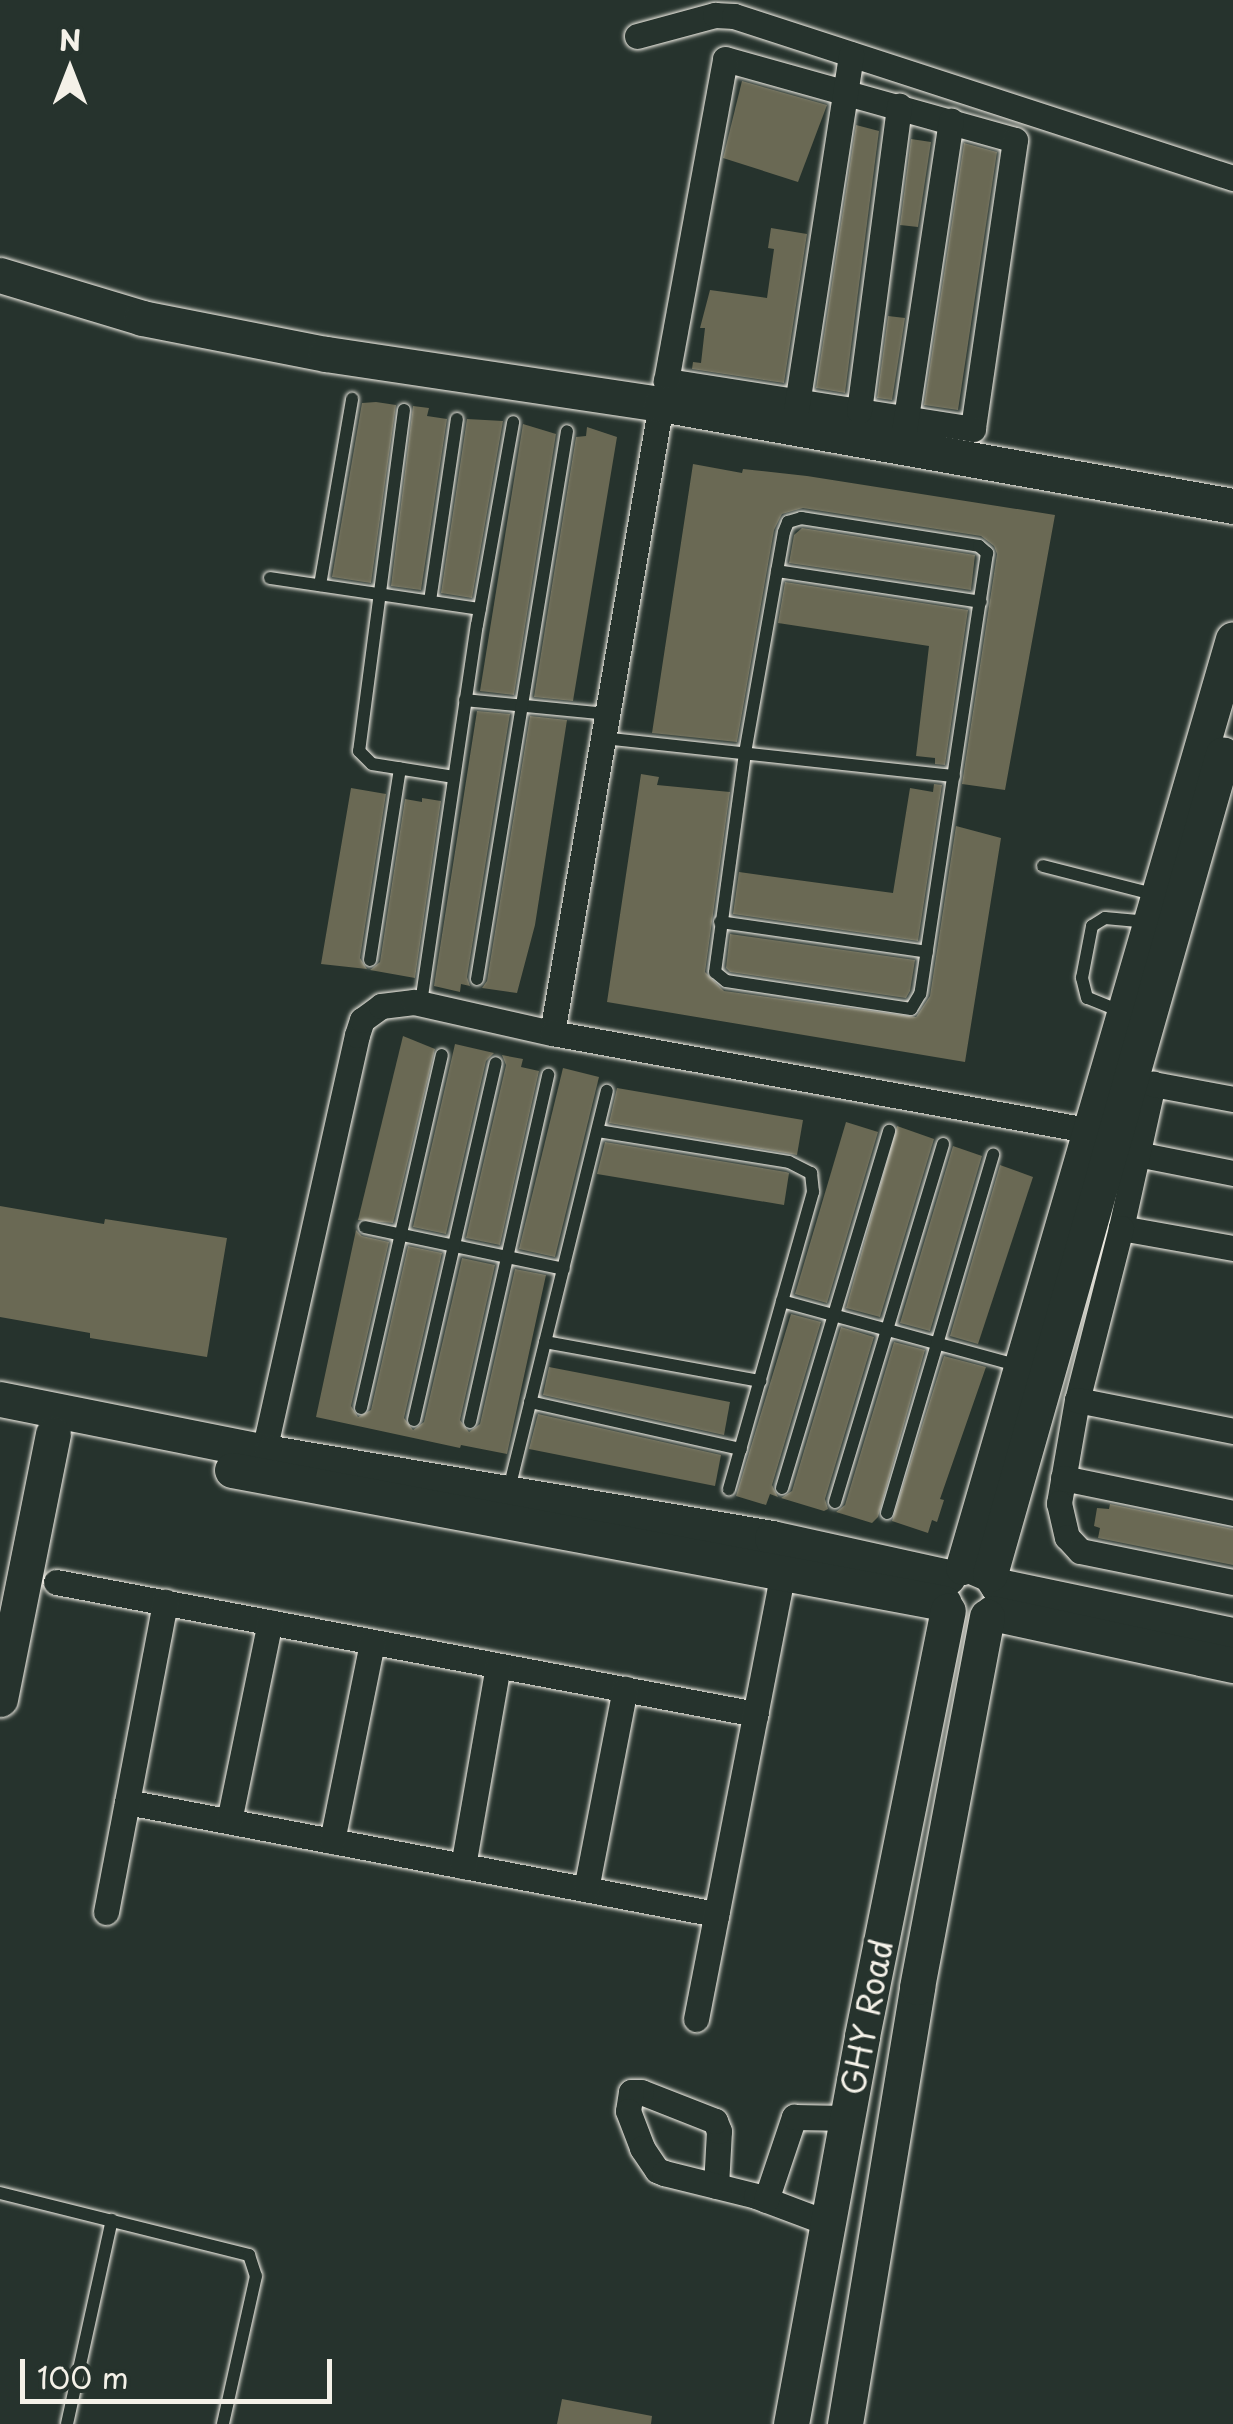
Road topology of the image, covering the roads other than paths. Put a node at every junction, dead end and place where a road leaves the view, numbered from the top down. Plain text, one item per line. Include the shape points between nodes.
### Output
1 (637, 36) dead end
2 (851, 54) junction
3 (958, 88) junction
4 (845, 91) junction
5 (898, 106) junction
6 (946, 120) junction
7 (1233, 178) edge
8 (0, 274) edge
9 (352, 399) dead end
10 (661, 404) junction
11 (404, 410) dead end
12 (858, 410) junction
13 (795, 416) junction
14 (457, 419) dead end
15 (513, 422) dead end
16 (567, 431) dead end
17 (904, 432) junction
18 (1233, 506) edge
19 (776, 571) junction
20 (270, 578) dead end
21 (320, 585) junction
22 (377, 594) junction
23 (430, 602) junction
24 (981, 602) junction
25 (480, 609) junction
26 (1233, 638) edge
27 (465, 700) junction
28 (520, 706) junction
29 (1233, 719) edge
30 (606, 726) junction
31 (745, 753) junction
32 (400, 768) junction
33 (954, 776) junction
34 (454, 777) junction
35 (1043, 866) dead end
36 (1153, 908) junction
37 (720, 922) junction
38 (926, 952) junction
39 (370, 960) dead end
40 (477, 978) dead end
41 (421, 1004) junction
42 (1122, 1012) junction
43 (552, 1033) junction
44 (442, 1055) dead end
45 (496, 1063) dead end
46 (548, 1075) dead end
47 (607, 1090) dead end
48 (1233, 1099) edge
49 (1087, 1130) junction
50 (889, 1131) dead end
51 (598, 1132) junction
52 (943, 1144) dead end
53 (993, 1154) dead end
54 (1137, 1154) junction
55 (1233, 1173) edge
56 (364, 1227) dead end
57 (1121, 1228) junction
58 (400, 1234) junction
59 (454, 1246) junction
60 (1233, 1248) edge
61 (506, 1256) junction
62 (564, 1269) junction
63 (782, 1301) junction
64 (835, 1315) junction
65 (886, 1330) junction
66 (545, 1342) junction
67 (937, 1342) junction
68 (1020, 1366) junction
69 (760, 1381) junction
70 (0, 1400) edge
71 (1076, 1400) junction
72 (530, 1402) junction
73 (361, 1408) dead end
74 (414, 1420) dead end
75 (470, 1422) dead end
76 (0, 1423) edge
77 (1233, 1430) edge
78 (53, 1434) junction
79 (740, 1449) junction
80 (264, 1451) junction
81 (1063, 1478) junction
82 (782, 1488) dead end
83 (729, 1489) dead end
84 (509, 1492) junction
85 (835, 1502) dead end
86 (1233, 1512) edge
87 (887, 1514) dead end
88 (783, 1573) junction
89 (56, 1582) dead end
90 (1233, 1582) edge
91 (971, 1594) junction
92 (165, 1602) junction
93 (270, 1622) junction
94 (1233, 1636) edge
95 (372, 1642) junction
96 (1233, 1665) edge
97 (498, 1666) junction
98 (625, 1689) junction
99 (0, 1699) edge
100 (756, 1714) junction
101 (127, 1802) junction
102 (229, 1822) junction
103 (332, 1841) junction
104 (463, 1866) junction
105 (586, 1889) junction
106 (106, 1912) dead end
107 (716, 1914) junction
108 (696, 2019) dead end
109 (847, 2118) junction
110 (716, 2186) dead end
111 (0, 2194) edge
112 (766, 2200) junction
113 (112, 2220) junction
114 (828, 2223) junction
115 (67, 2424) edge
116 (223, 2424) edge
117 (791, 2424) edge
118 (845, 2424) edge

1 - 2 street via 724,15
2 - 3 street
2 - 4 street
3 - 6 street
3 - 7 street
4 - 5 street
4 - 13 street
4 - 13 street via 725,60 666,381
5 - 6 street
5 - 12 street
6 - 17 street
6 - 17 street via 1015,140 973,429
8 - 10 street via 142,318 308,351
9 - 21 lane
10 - 13 street
10 - 30 street
11 - 22 lane
12 - 13 street
12 - 17 street
13 - 17 street
14 - 23 lane
15 - 25 lane
16 - 28 lane
17 - 18 street
19 - 24 lane
19 - 24 lane via 786,526 801,518 983,548
19 - 31 lane
20 - 21 lane
21 - 22 lane
22 - 23 lane
22 - 32 lane via 358,751 372,764
23 - 25 lane
24 - 33 lane
25 - 27 lane
26 - 36 street
27 - 28 lane
27 - 34 lane
28 - 30 lane
28 - 40 lane
29 - 91 street
30 - 31 lane
30 - 43 street
31 - 33 lane
31 - 37 lane
32 - 34 lane
32 - 39 lane
33 - 38 lane
34 - 41 lane
35 - 36 lane
36 - 42 street
36 - 42 lane via 1092,926 1082,978 1087,998
37 - 38 lane
37 - 38 lane via 714,964 720,979 905,1009 918,1003
41 - 43 street
41 - 80 street via 394,1002 370,1010 357,1035
42 - 49 street
43 - 49 street
44 - 58 lane
45 - 59 lane
46 - 61 lane
47 - 51 lane
48 - 54 street via 1153,1084
49 - 68 street
50 - 64 lane
51 - 62 lane
51 - 63 lane via 806,1167 812,1192
52 - 65 lane
53 - 67 lane
54 - 55 street
54 - 57 street
56 - 58 lane
57 - 60 street
57 - 71 street
58 - 59 lane
58 - 73 lane
59 - 61 lane
59 - 74 lane
61 - 62 lane
61 - 75 lane
62 - 66 lane
63 - 64 lane
63 - 69 lane
64 - 65 lane
64 - 82 lane
65 - 67 lane
65 - 85 lane
66 - 69 lane
66 - 72 lane
67 - 68 lane
67 - 87 lane
68 - 91 street
69 - 79 lane
70 - 80 street
71 - 77 street
71 - 81 street
72 - 79 lane
72 - 84 lane
76 - 78 street
78 - 88 street
78 - 99 street
79 - 83 lane
80 - 84 street
81 - 86 street
81 - 90 street via 1058,1503 1067,1537 1080,1552
84 - 91 street via 772,1538
88 - 91 street
88 - 100 street
89 - 92 street
91 - 94 street
91 - 96 street
91 - 109 street, GHY Road
91 - 118 street, GHY Road
92 - 93 street
92 - 101 street
93 - 95 street
93 - 102 street
95 - 97 street
95 - 103 street
97 - 98 street
97 - 104 street
98 - 100 street
98 - 105 street
100 - 107 street
101 - 102 street
101 - 106 street
102 - 103 street
103 - 104 street
104 - 105 street
105 - 107 street
107 - 108 street
109 - 112 street via 794,2117
109 - 114 street, GHY Road
110 - 112 street
111 - 113 lane
112 - 114 street
113 - 115 lane
113 - 116 lane via 254,2260
114 - 117 street, GHY Road

